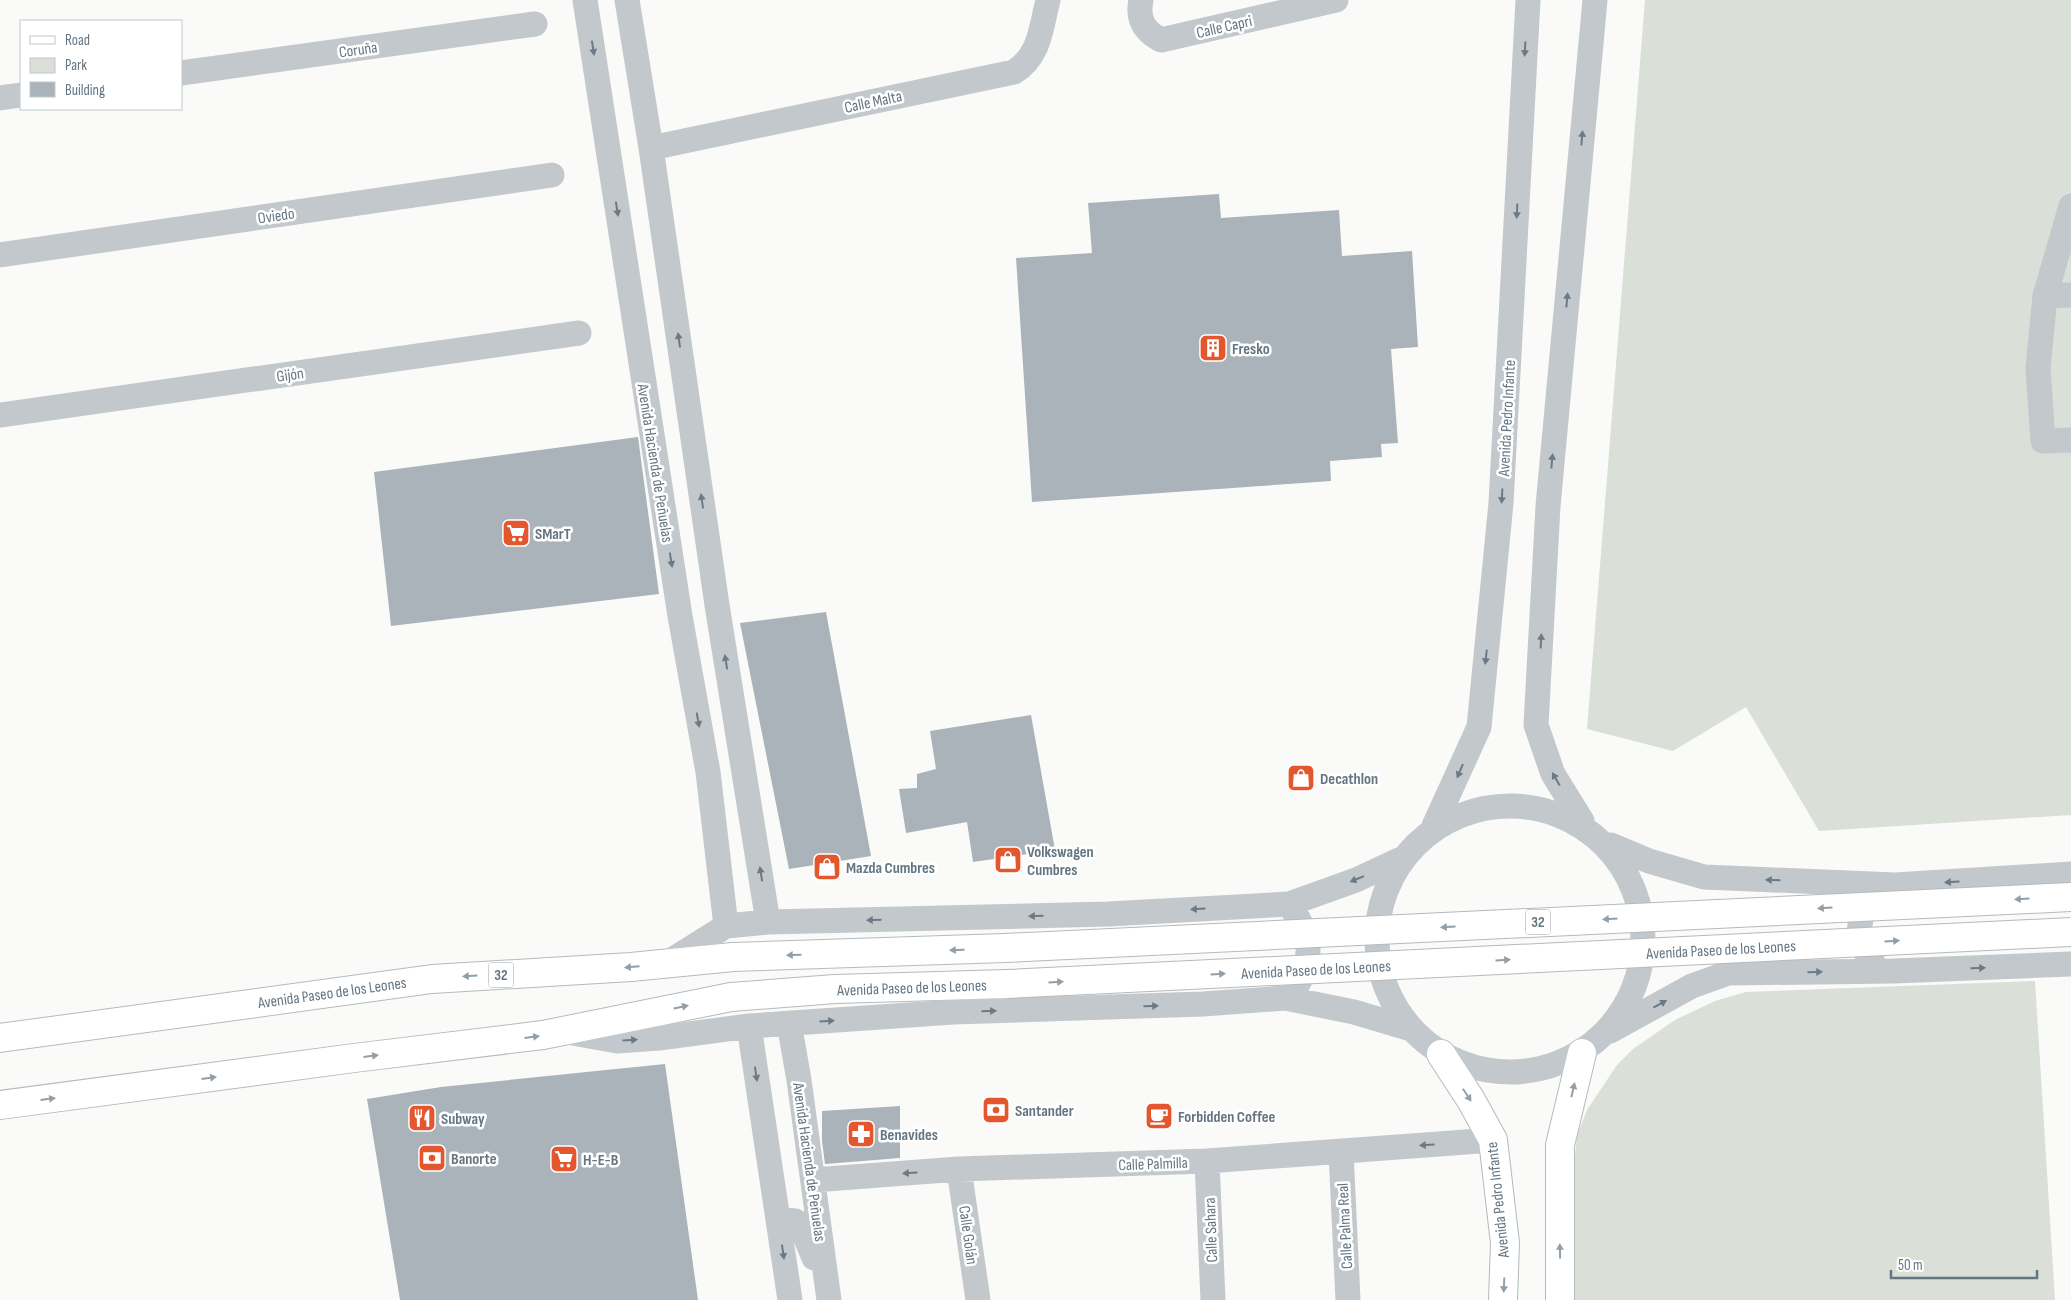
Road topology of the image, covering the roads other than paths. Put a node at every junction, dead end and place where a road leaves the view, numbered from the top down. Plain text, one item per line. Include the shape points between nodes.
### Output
1 (585, 0) edge
2 (629, 0) edge
3 (1048, 0) edge
4 (1142, 0) edge
5 (1336, 0) edge
6 (1528, 0) edge
7 (1595, 0) edge
8 (535, 24) dead end
9 (182, 73) edge
10 (20, 95) edge
11 (0, 98) edge
12 (652, 148) junction
13 (552, 175) dead end
14 (2071, 206) edge
15 (0, 255) edge
16 (2071, 295) edge
17 (2045, 296) junction
18 (579, 333) dead end
19 (0, 415) edge
20 (2071, 440) edge
21 (1582, 821) junction
22 (1434, 826) junction
23 (1611, 845) junction
24 (1401, 859) junction
25 (2071, 874) edge
26 (1896, 885) junction
27 (2071, 896) edge
28 (1289, 904) junction
29 (768, 922) junction
30 (726, 926) junction
31 (2071, 932) edge
32 (666, 963) junction
33 (2071, 964) edge
34 (1894, 971) junction
35 (1284, 998) junction
36 (789, 1023) junction
37 (749, 1026) junction
38 (1411, 1029) junction
39 (565, 1032) junction
40 (0, 1038) edge
41 (1592, 1045) junction
42 (1440, 1054) junction
43 (0, 1105) edge
44 (1493, 1140) junction
45 (1341, 1152) junction
46 (1208, 1161) junction
47 (959, 1169) junction
48 (813, 1180) junction
49 (778, 1219) junction
50 (790, 1300) edge
51 (829, 1300) edge
52 (978, 1300) edge
53 (1213, 1300) edge
54 (1348, 1300) edge
55 (1503, 1300) edge
56 (1560, 1300) edge

1 -> 30 street, Avenida Hacienda de Peñuelas via 680,616 708,772
2 - 12 street
3 - 12 street, Calle Malta via 1037,46 1027,62 1014,72
4 - 5 street, Calle Capri via 1139,11 1142,24 1161,40
6 -> 22 street, Avenida Pedro Infante via 1501,503 1479,727
21 -> 7 street via 1553,774 1536,725 1548,506
8 - 9 street, Coruña
10 - 11 street
29 -> 12 street via 717,605
13 - 15 street, Oviedo
14 - 17 street
16 - 17 street
17 - 20 street via 2038,368 2043,441
18 - 19 street, Gijón
21 - 22 street via 1528,809 1492,809 1457,812
21 - 23 street
22 - 24 street
26 -> 23 street via 1704,877 1649,861
23 - 41 street via 1626,867 1643,933 1639,971 1625,1006
24 -> 28 street, Avenida Paseo de los Leones via 1356,880
24 - 38 street via 1379,922 1379,960 1390,997
25 -> 26 street
26 - 34 street via 1881,890 1870,900 1862,913 1859,928 1869,956 1880,966
27 -> 32 main road, Avenida Paseo de los Leones / 32, bridge via 1005,948 734,957
28 -> 29 street, Avenida Paseo de los Leones via 1109,914
28 - 35 street via 1308,938 1309,954 1297,986
29 - 30 street, Avenida Paseo de los Leones
30 - 32 street, Avenida Paseo de los Leones
39 -> 31 main road, Avenida Paseo de los Leones / 32, bridge via 731,996 836,989 1007,984
32 -> 40 main road, Avenida Paseo de los Leones / 32 via 432,978
34 -> 33 street, Avenida Paseo de los Leones
41 -> 34 street, Avenida Paseo de los Leones via 1692,986 1728,973
36 -> 35 street, Avenida Paseo de los Leones via 952,1012 1203,1004
35 - 38 street, Avenida Paseo de los Leones via 1354,1012
36 - 37 street, Avenida Paseo de los Leones
36 - 48 street, Avenida Hacienda de Peñuelas
39 -> 37 street, Avenida Paseo de los Leones via 617,1041
37 -> 49 street
38 - 42 street, Avenida Paseo de los Leones
43 -> 39 main road, Avenida Paseo de los Leones / 32
41 - 42 street, Avenida Paseo de los Leones via 1553,1067 1524,1072 1481,1070
56 -> 41 main road via 1560,1145
42 -> 44 main road, Avenida Pedro Infante
44 -> 45 street, Calle Palmilla
44 -> 55 main road, Avenida Pedro Infante via 1505,1243
45 - 46 street, Calle Palmilla
45 - 54 street, Calle Palma Real
46 - 47 street, Calle Palmilla
46 - 53 street, Calle Sahara
47 -> 48 street, Calle Palmilla
47 - 52 street, Calle Golán
48 - 51 street, Avenida Hacienda de Peñuelas
49 -> 50 street
49 - 51 street via 795,1220 800,1224

